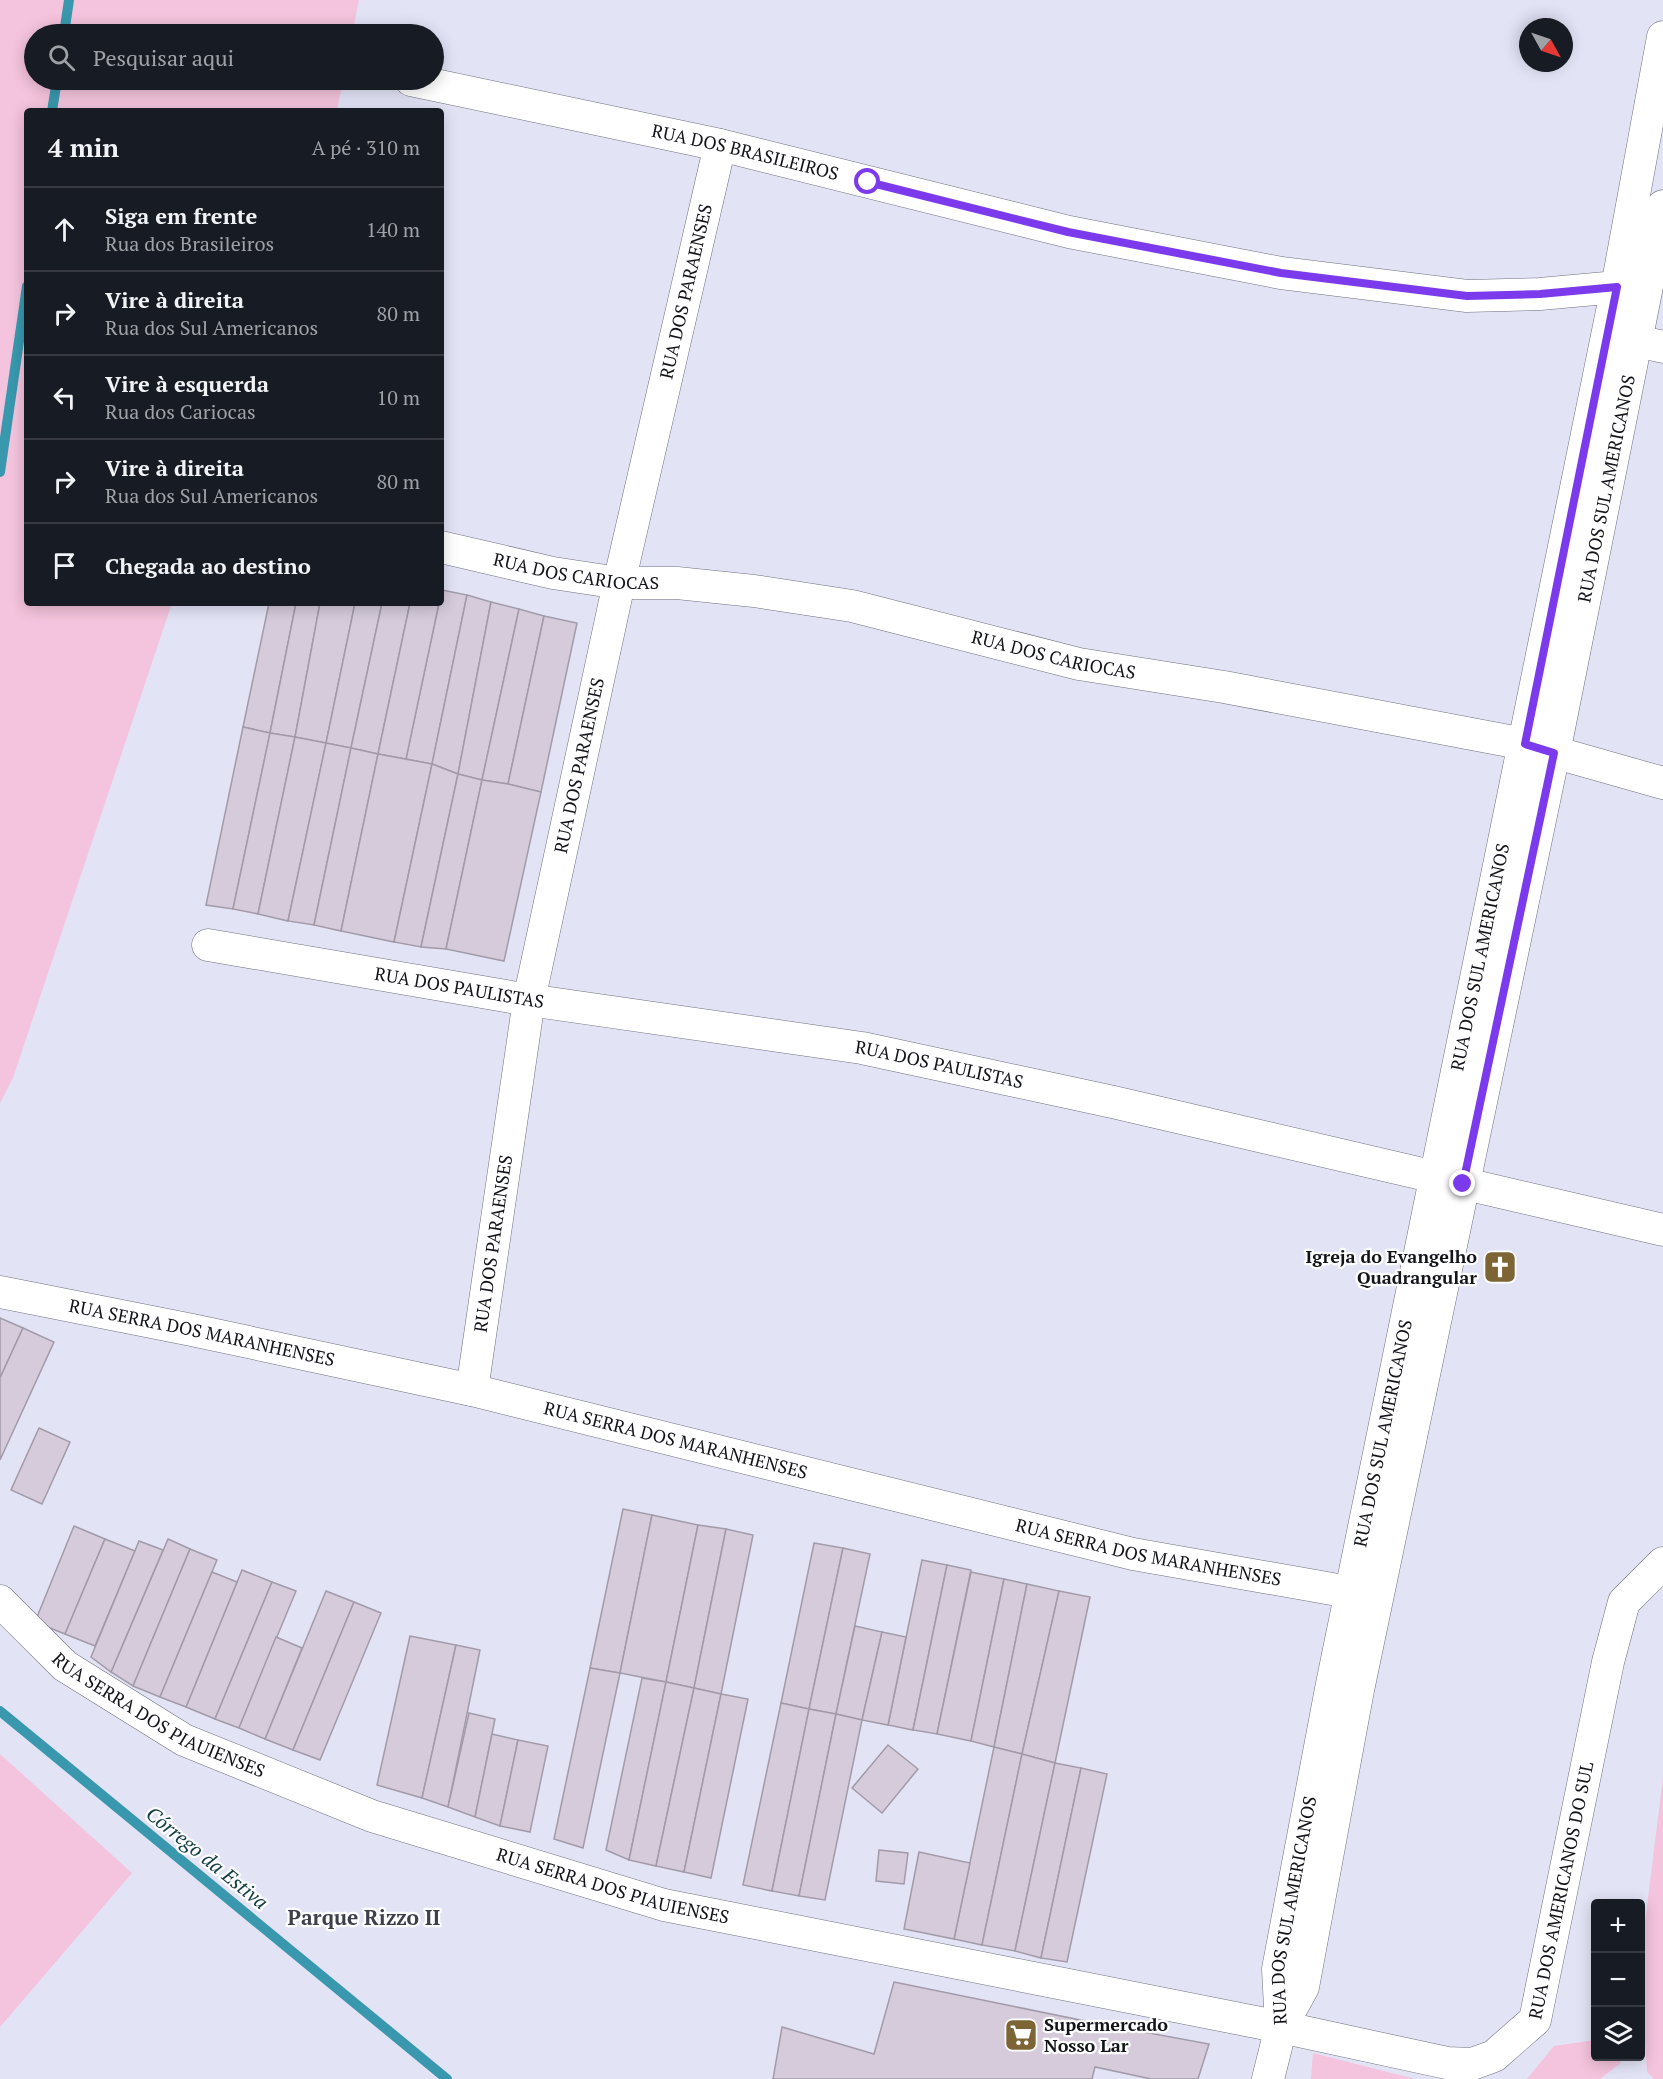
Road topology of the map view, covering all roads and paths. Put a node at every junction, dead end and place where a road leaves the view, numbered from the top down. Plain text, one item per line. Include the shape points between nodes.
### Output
1 (1663, 37) edge
2 (444, 87) edge
3 (720, 145) junction
4 (1663, 206) edge
5 (1647, 280) junction
6 (1617, 287) junction
7 (1636, 340) edge
8 (444, 547) edge
9 (619, 583) junction
10 (1525, 744) junction
11 (1554, 753) junction
12 (1663, 783) edge
13 (208, 945) dead end
14 (529, 1000) junction
15 (1448, 1181) junction
16 (1663, 1230) edge
17 (0, 1292) edge
18 (472, 1390) junction
19 (1663, 1563) edge
20 (1349, 1592) junction
21 (0, 1601) edge
22 (1281, 2028) junction
23 (1268, 2079) edge

1 - 6 street, RUA DOS SUL AMERICANOS
2 - 3 street, RUA DOS BRASILEIROS
3 - 6 street, RUA DOS BRASILEIROS via 1068,232 1281,273 1467,296
3 - 9 street, RUA DOS PARAENSES
4 - 5 street, RUA DOS SUL AMERICANOS
5 - 6 street, RUA DOS BRASILEIROS
5 - 7 street, RUA DOS SUL AMERICANOS
6 - 7 street, RUA DOS SUL AMERICANOS
7 - 10 street, RUA DOS SUL AMERICANOS
7 - 11 street, RUA DOS SUL AMERICANOS
8 - 9 street, RUA DOS CARIOCAS via 553,573
9 - 10 street, RUA DOS CARIOCAS via 677,583 852,606 1079,664
9 - 14 street, RUA DOS PARAENSES
10 - 11 street, RUA DOS CARIOCAS
10 - 15 street, RUA DOS SUL AMERICANOS
11 - 12 street, RUA DOS CARIOCAS
11 - 15 street, RUA DOS SUL AMERICANOS
13 - 14 street, RUA DOS PAULISTAS
14 - 15 street, RUA DOS PAULISTAS via 862,1048
14 - 18 street, RUA DOS PARAENSES
15 - 16 street, RUA DOS PAULISTAS
15 - 20 street, RUA DOS SUL AMERICANOS
15 - 22 street, RUA DOS SUL AMERICANOS via 1303,1987
17 - 18 street, RUA SERRA DOS MARANHENSES
18 - 20 street, RUA SERRA DOS MARANHENSES via 1133,1554
19 - 22 street, RUA DOS AMERICANOS DO SUL via 1624,1602 1608,1662 1535,2020 1494,2056 1472,2064 1447,2063
20 - 22 street, RUA DOS SUL AMERICANOS via 1278,1969
21 - 22 street, RUA SERRA DOS PIAUIENSES via 65,1666 183,1740 372,1816 664,1905
22 - 23 street

